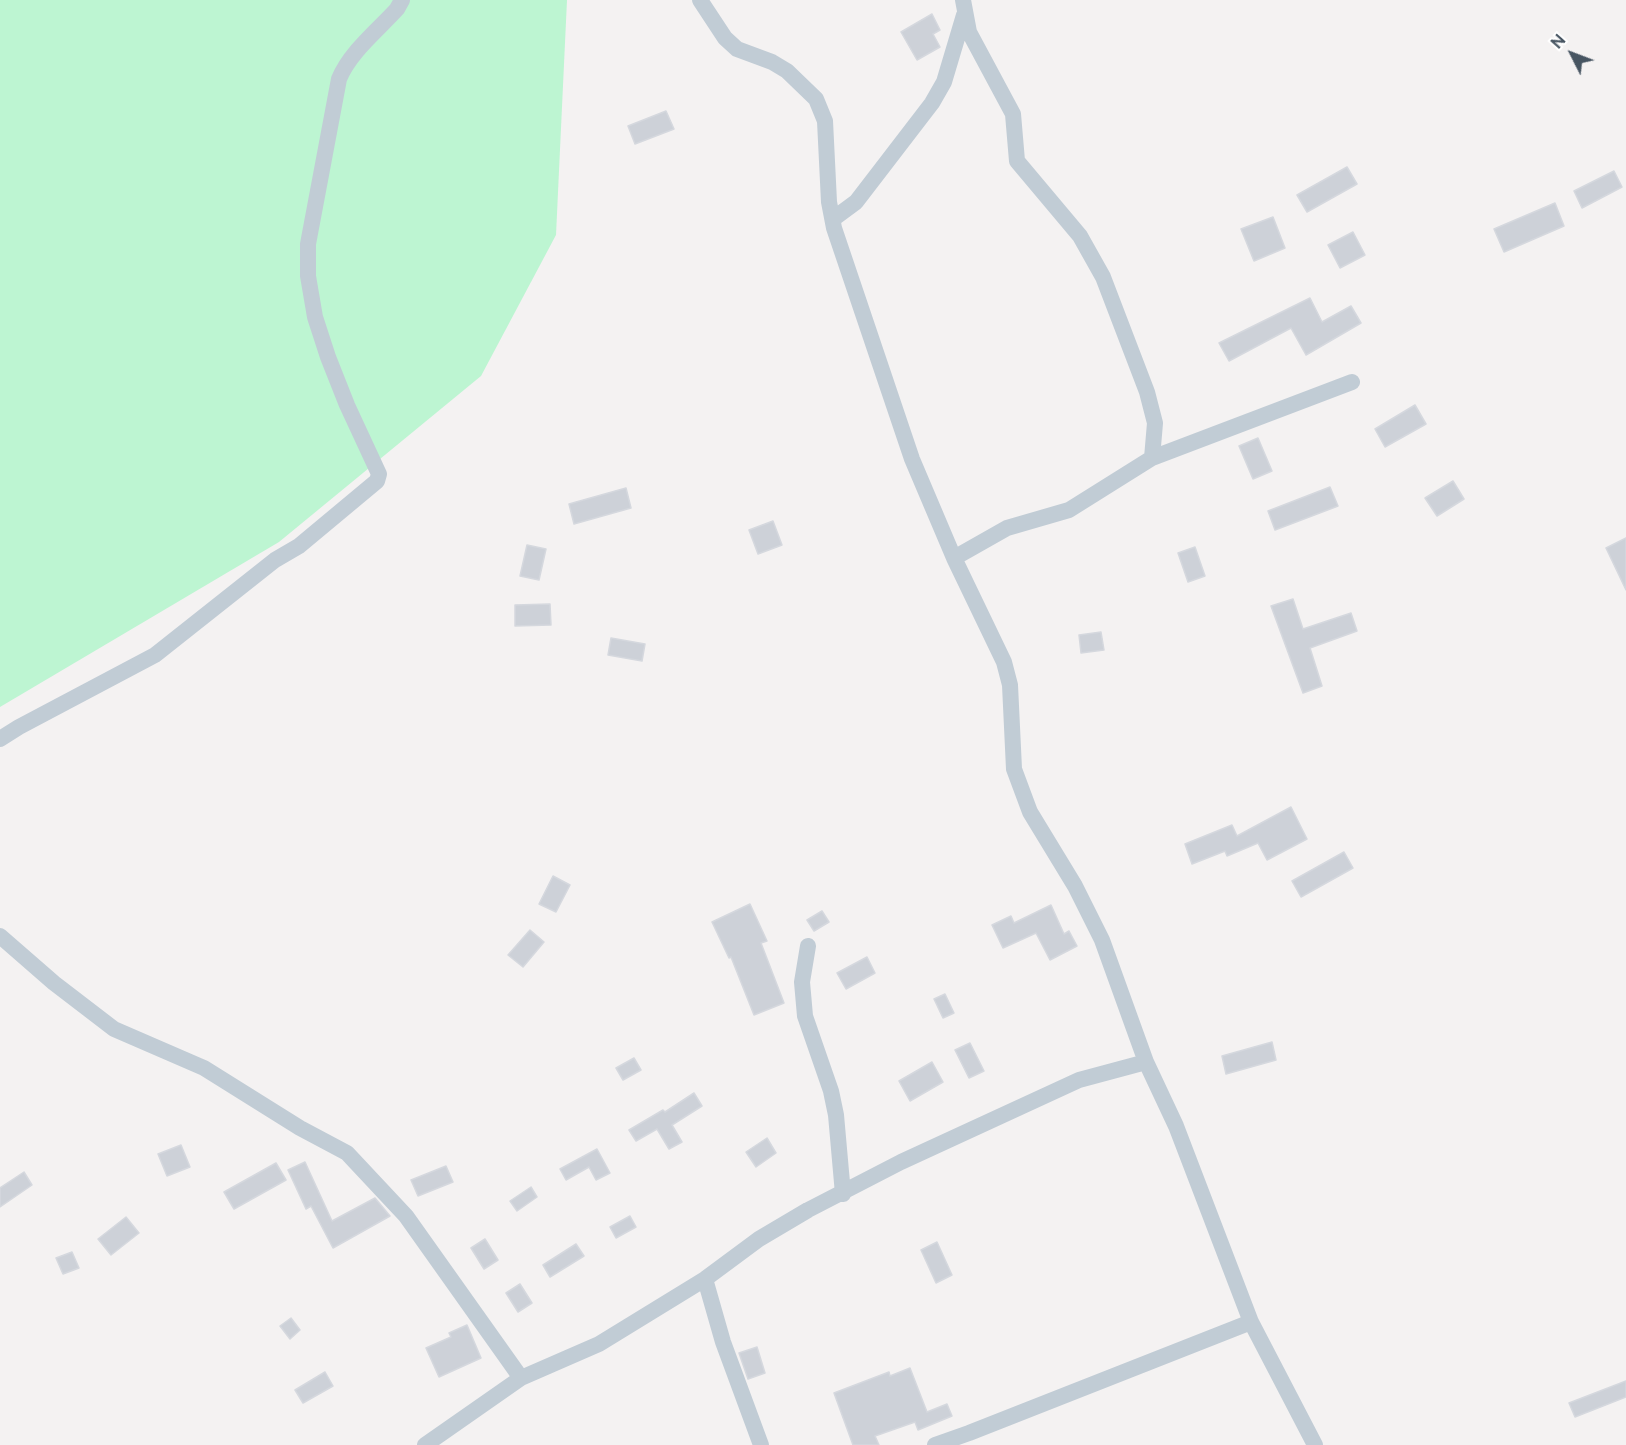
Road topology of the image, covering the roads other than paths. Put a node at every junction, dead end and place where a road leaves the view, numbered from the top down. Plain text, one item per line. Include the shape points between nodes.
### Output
1 (402, 0) edge
2 (700, 0) edge
3 (964, 6) edge
4 (833, 219) junction
5 (1352, 382) dead end
6 (1152, 458) junction
7 (954, 558) junction
8 (0, 739) edge
9 (0, 936) edge
10 (808, 946) dead end
11 (1146, 1062) junction
12 (843, 1194) junction
13 (705, 1279) junction
14 (1251, 1322) junction
15 (521, 1378) junction
16 (425, 1445) edge
17 (761, 1445) edge
18 (935, 1445) edge
19 (1315, 1445) edge

1 - 8 street via 347,64 339,79 308,244 308,276 315,317 347,405 379,474 377,481 299,546 275,560 155,655
2 - 4 street via 737,49 787,71 816,99 825,121
3 - 4 street via 944,82 932,103 856,202
3 - 6 street via 969,32 1013,114 1017,161 1080,236 1103,277 1149,399 1155,423
4 - 7 street via 912,459
5 - 6 street
6 - 7 street via 1069,510 1007,528
7 - 11 street via 1004,662 1010,685 1014,769 1030,812 1102,940
9 - 15 street via 114,1029 204,1068 347,1153 406,1216
10 - 12 street via 802,982 805,1016 831,1091
11 - 12 street via 1079,1080 901,1162
11 - 14 street via 1176,1126
12 - 13 street via 759,1239
13 - 15 street via 598,1344
13 - 17 street via 723,1342
14 - 18 street
14 - 19 street
15 - 16 street

